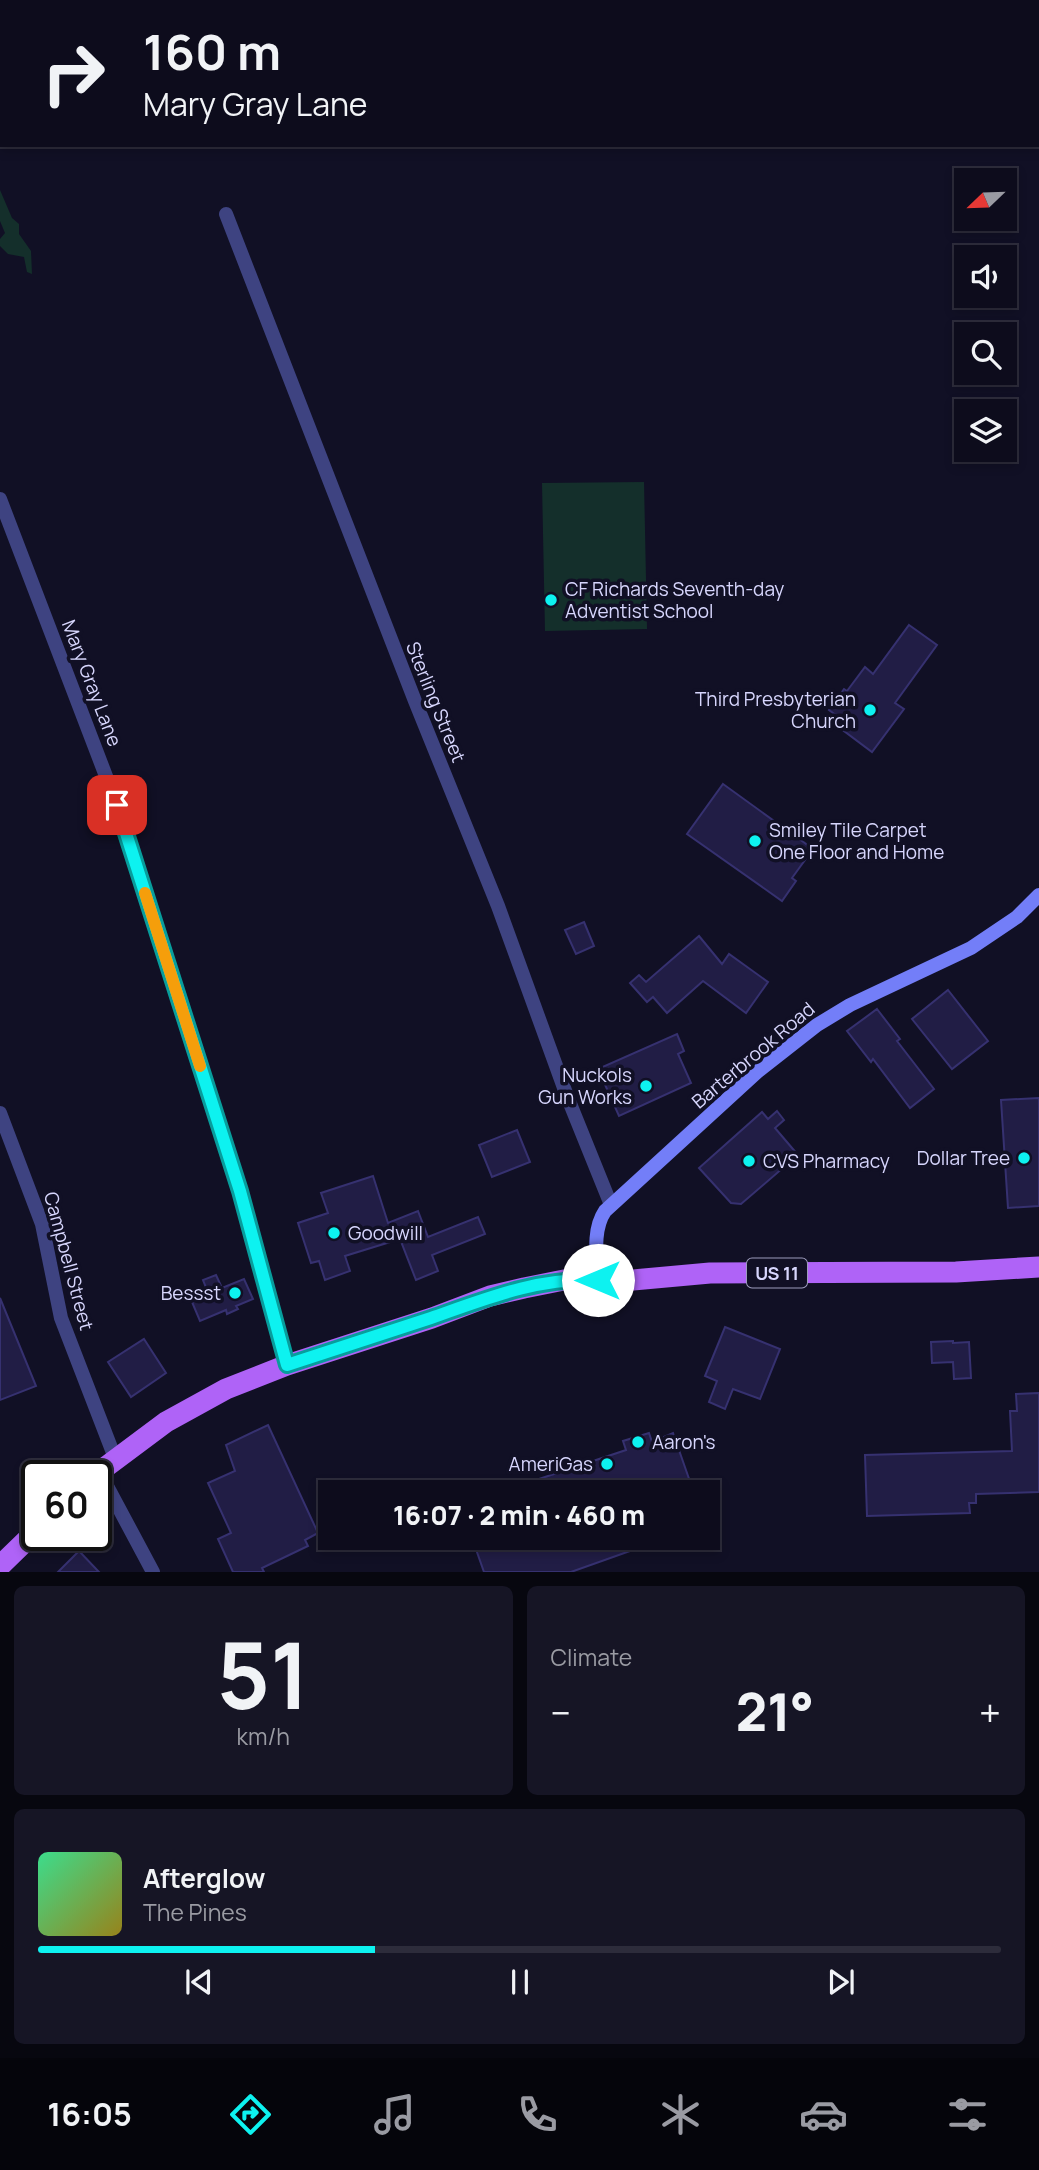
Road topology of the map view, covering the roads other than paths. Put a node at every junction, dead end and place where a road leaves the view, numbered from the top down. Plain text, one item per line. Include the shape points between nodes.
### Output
1 (226, 214) dead end
2 (0, 499) edge
3 (1039, 895) edge
4 (0, 1113) edge
5 (611, 1205) junction
6 (1039, 1267) edge
7 (598, 1280) junction
8 (287, 1365) junction
9 (101, 1460) edge
10 (112, 1461) edge
11 (112, 1487) edge
12 (21, 1546) edge
13 (0, 1566) edge
14 (153, 1572) edge

1 - 5 street, Sterling Street
2 - 8 street, Mary Gray Lane via 117,805 240,1191
3 - 5 street, Barterbrook Road via 1017,917 971,948 849,1005 817,1025 757,1072
4 - 9 street, Campbell Street via 41,1224 61,1318
5 - 7 street, Barterbrook Road via 598,1227
6 - 7 main road, US 11 via 710,1273
7 - 8 main road, US 11 via 569,1279 490,1296
8 - 10 main road, US 11 via 190,1407
11 - 14 street, Campbell Street
12 - 13 main road

